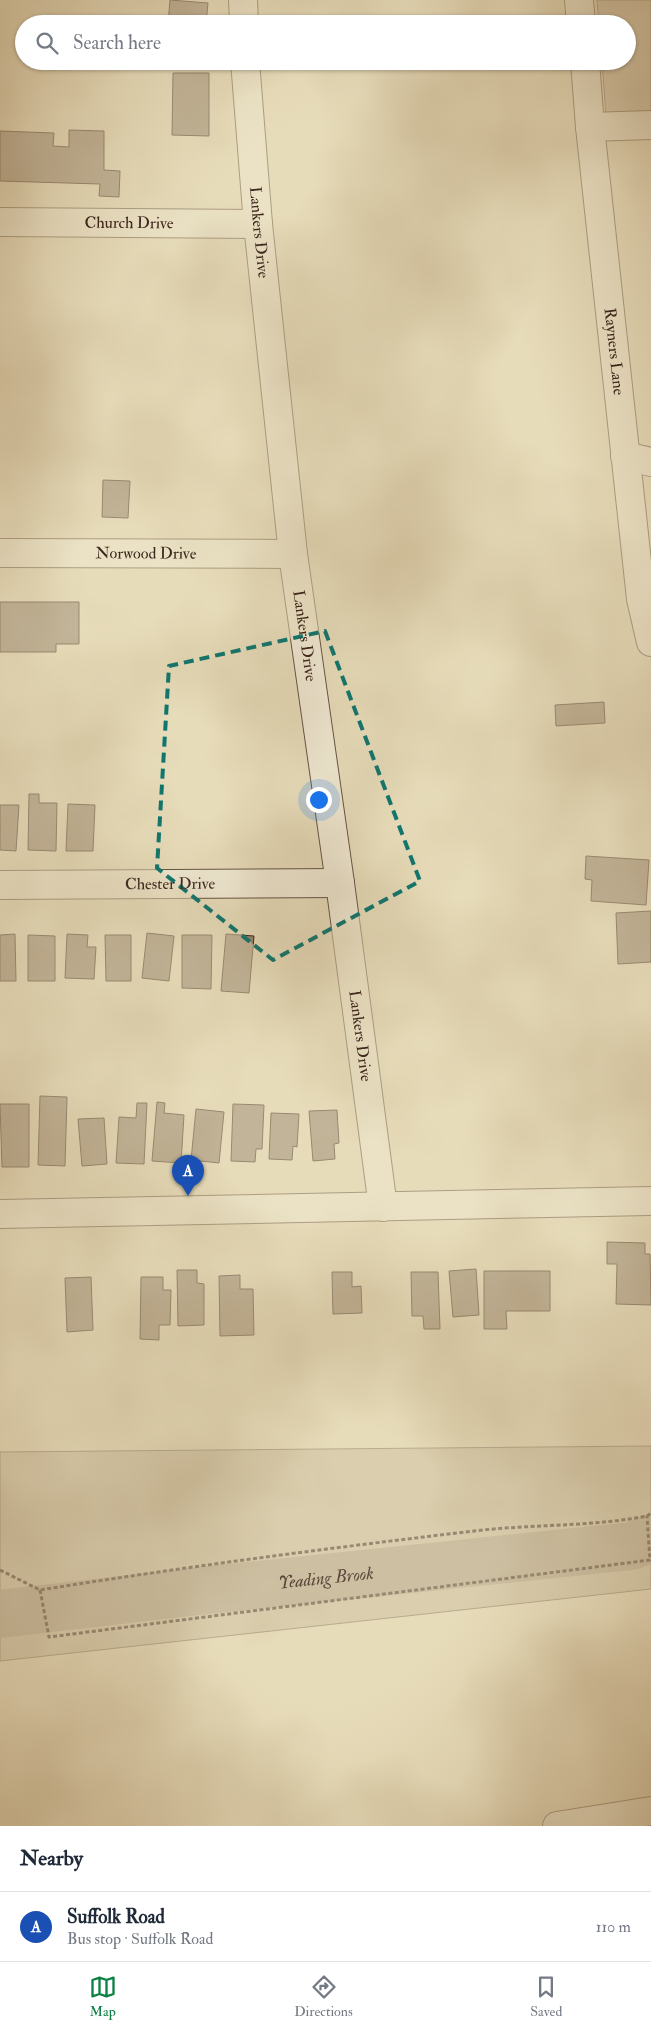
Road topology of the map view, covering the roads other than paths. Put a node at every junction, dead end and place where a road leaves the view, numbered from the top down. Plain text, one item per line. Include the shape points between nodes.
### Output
1 (243, 0) edge
2 (580, 0) edge
3 (244, 15) edge
4 (581, 15) edge
5 (246, 70) edge
6 (585, 70) edge
7 (651, 126) edge
8 (590, 127) junction
9 (0, 222) edge
10 (258, 224) junction
11 (638, 459) edge
12 (0, 553) edge
13 (292, 554) junction
14 (651, 642) edge
15 (340, 883) junction
16 (0, 885) edge
17 (651, 1201) edge
18 (383, 1207) junction
19 (0, 1214) edge
20 (651, 1811) edge
21 (557, 1826) edge

1 - 3 street
2 - 4 street
5 - 10 street, Lankers Drive
6 - 8 street, Rayners Lane
7 - 8 street
8 - 11 street, Rayners Lane
9 - 10 street, Church Drive
10 - 13 street, Lankers Drive
11 - 14 street, Rayners Lane via 641,599
12 - 13 street, Norwood Drive
13 - 15 street, Lankers Drive
15 - 16 street, Chester Drive
15 - 18 street, Lankers Drive
17 - 18 street
18 - 19 street
20 - 21 street

